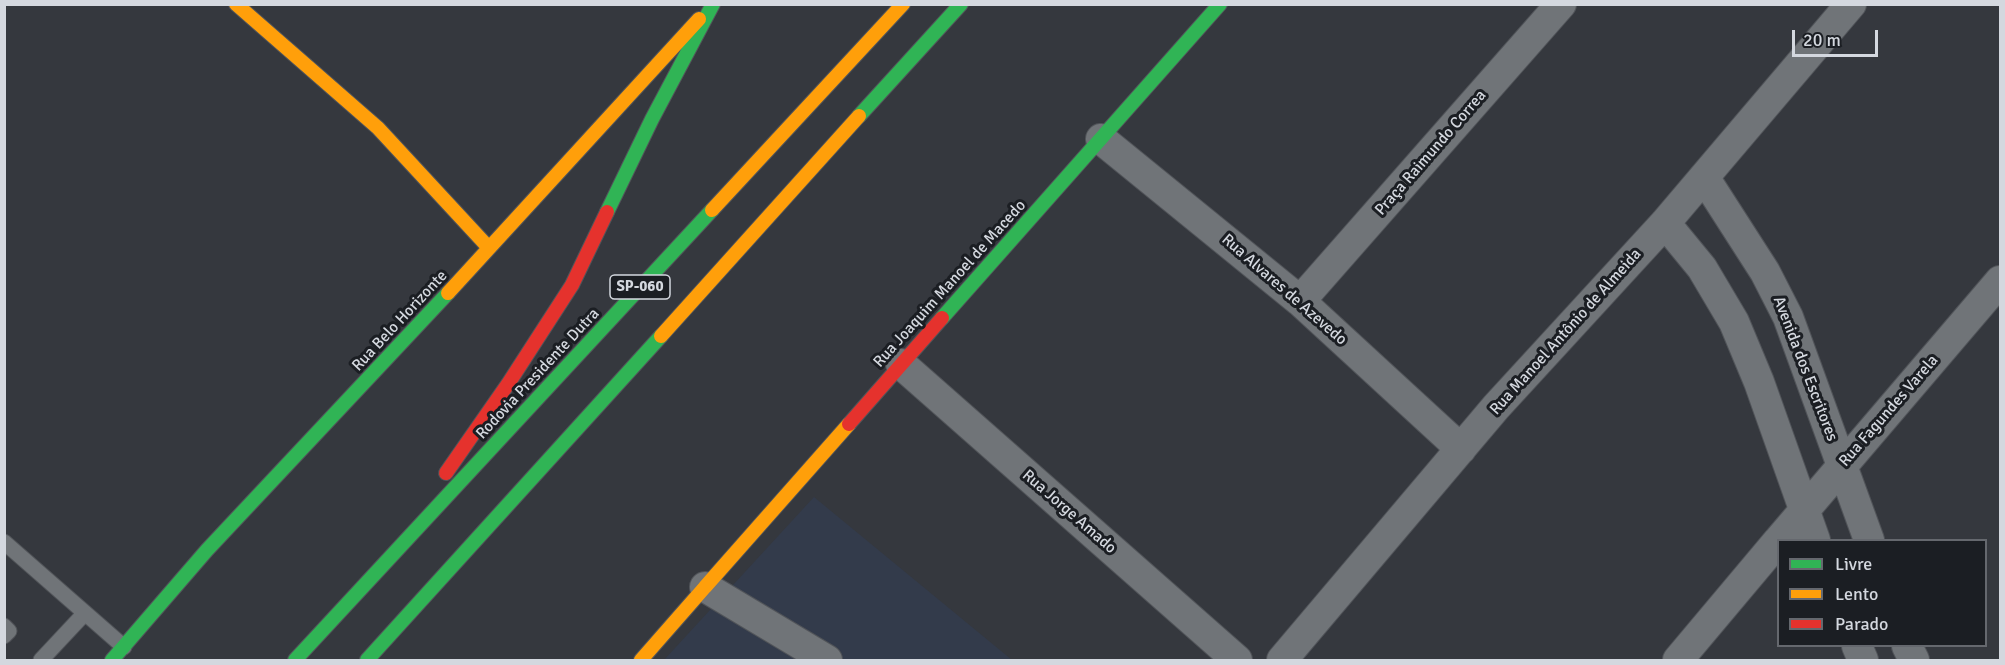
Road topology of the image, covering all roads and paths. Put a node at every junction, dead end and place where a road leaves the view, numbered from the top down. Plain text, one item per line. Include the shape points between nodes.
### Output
1 (236, 4) edge
2 (713, 4) edge
3 (903, 4) edge
4 (961, 4) edge
5 (1220, 4) edge
6 (1561, 4) edge
7 (1851, 4) edge
8 (1101, 138) junction
9 (1704, 177) junction
10 (1665, 223) junction
11 (489, 248) junction
12 (2001, 281) edge
13 (1300, 301) junction
14 (901, 364) junction
15 (1461, 449) junction
16 (1842, 465) junction
17 (1804, 511) junction
18 (1781, 539) edge
19 (1815, 539) edge
20 (1869, 539) edge
21 (4, 542) edge
22 (1777, 543) edge
23 (378, 570) junction
24 (705, 587) junction
25 (86, 613) junction
26 (4, 626) edge
27 (4, 636) edge
28 (124, 647) junction
29 (41, 660) edge
30 (112, 660) edge
31 (295, 660) edge
32 (367, 660) edge
33 (641, 660) edge
34 (827, 660) edge
35 (1237, 660) edge
36 (1282, 660) edge
37 (1678, 660) edge

1 - 11 main road via 378,128
2 - 11 main road, Rua Belo Horizonte
2 - 23 main road via 572,285
3 - 23 main road, Rodovia Presidente Dutra / SP-060
4 - 32 main road, SP-060
5 - 8 main road, Rua Joaquim Manoel de Macedo
6 - 13 street, Praça Raimundo Correa
7 - 9 street, Rua Manoel Antônio de Almeida
8 - 13 street, Rua Alvares de Azevedo
8 - 14 main road, Rua Joaquim Manoel de Macedo
9 - 10 street, Rua Manoel Antônio de Almeida
9 - 16 street, Avenida dos Escritores via 1765,272 1788,316
10 - 15 street, Rua Manoel Antônio de Almeida
10 - 17 street via 1702,268 1734,322
11 - 28 main road, Rua Belo Horizonte via 207,550
12 - 16 street, Rua Fagundes Varela
13 - 15 street, Rua Alvares de Azevedo
14 - 24 main road, Rua Joaquim Manoel de Macedo
14 - 35 street, Rua Jorge Amado
15 - 36 street, Rua Manoel Antônio de Almeida
16 - 17 street, Rua Fagundes Varela
16 - 20 street, Avenida dos Escritores
17 - 18 street, Rua Fagundes Varela
17 - 19 street
21 - 25 lane
22 - 37 street, Rua Fagundes Varela
23 - 31 main road, Rodovia Presidente Dutra / SP-060
24 - 33 main road, Rua Joaquim Manoel de Macedo
24 - 34 street
25 - 28 lane
25 - 29 lane
26 - 27 lane via 9,631
28 - 30 main road, Rua Belo Horizonte

